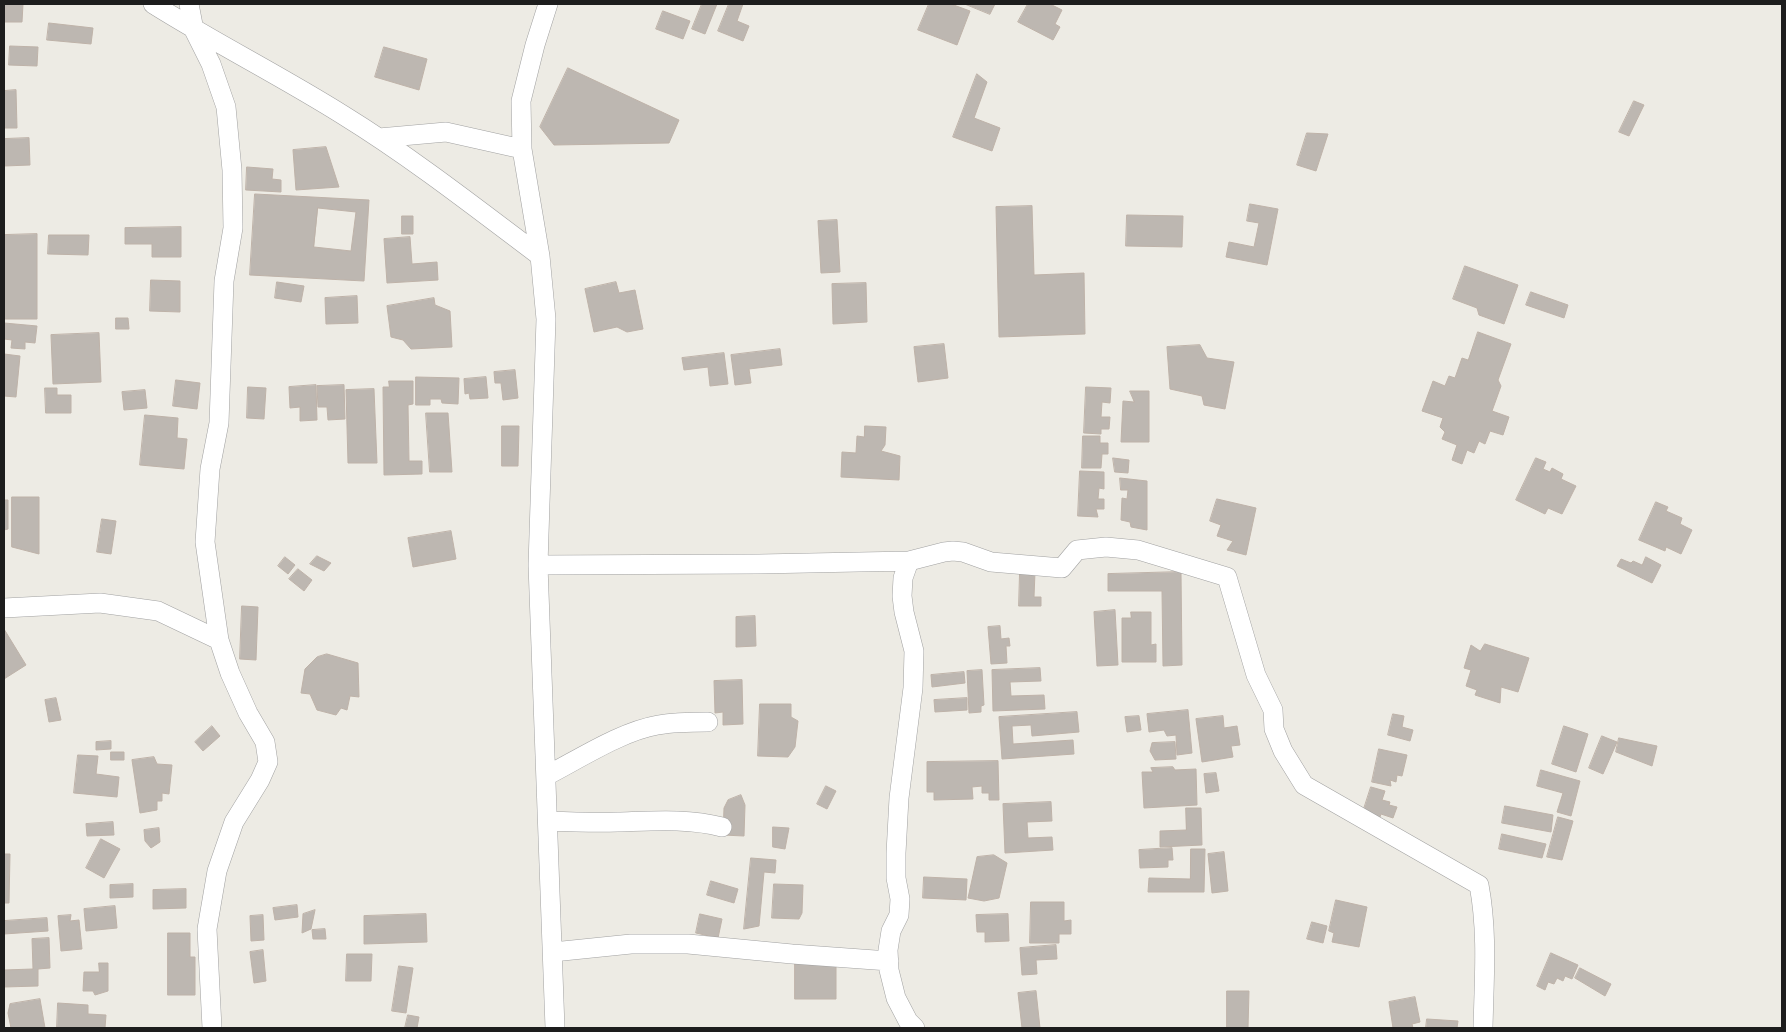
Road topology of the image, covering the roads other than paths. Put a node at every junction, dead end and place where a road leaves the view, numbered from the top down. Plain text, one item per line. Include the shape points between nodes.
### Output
1 (153, 4) edge
2 (189, 4) edge
3 (548, 4) edge
4 (194, 30) junction
5 (379, 138) junction
6 (522, 149) junction
7 (540, 256) junction
8 (909, 561) junction
9 (538, 565) junction
10 (4, 608) edge
11 (219, 640) junction
12 (708, 722) dead end
13 (546, 776) junction
14 (548, 821) junction
15 (722, 827) dead end
16 (553, 952) junction
17 (889, 961) junction
18 (212, 1028) edge
19 (555, 1028) edge
20 (915, 1028) edge
21 (1483, 1028) edge

1 - 4 street
2 - 4 street
3 - 6 street via 521,101
4 - 5 street
4 - 11 street via 211,64 226,107 232,170 233,228 224,281 219,423 210,469 205,542
5 - 6 street via 446,132
5 - 7 street
6 - 7 street
7 - 9 street via 546,319
8 - 9 street
8 - 17 street via 903,578 902,596 914,651 913,688 898,798 896,878 899,915 892,931
8 - 21 street via 953,551 998,563 1062,568 1077,550 1106,548 1138,550 1226,577 1256,675 1273,710 1274,729 1304,785 1479,885 1485,960
9 - 13 street
10 - 11 street via 100,603 158,611
11 - 18 street via 230,673 264,742 268,762 234,822 217,871 207,929
12 - 13 street via 656,725
13 - 14 street
14 - 15 street via 677,821 704,822
14 - 16 street
16 - 17 street via 631,944 688,944
16 - 19 street
17 - 20 street via 896,998

